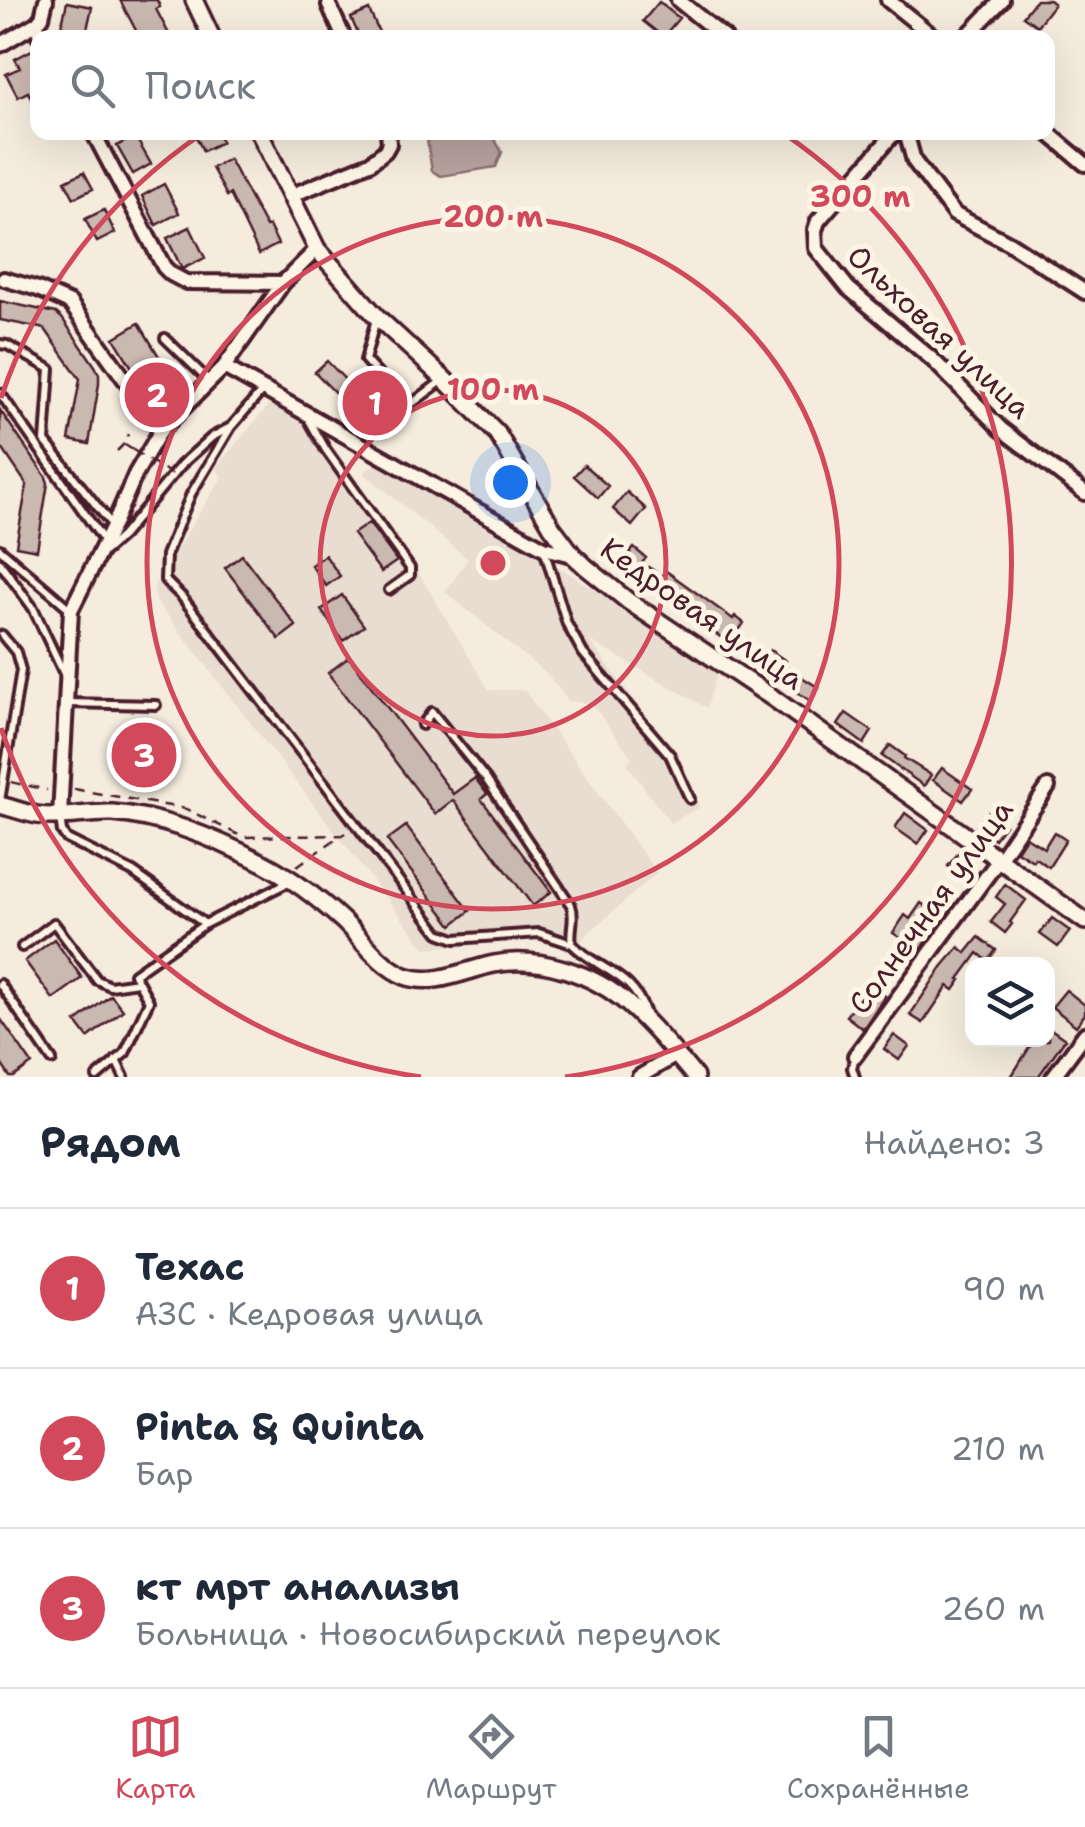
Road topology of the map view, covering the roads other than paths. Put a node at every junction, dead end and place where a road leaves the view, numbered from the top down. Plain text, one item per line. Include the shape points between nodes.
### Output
1 (46, 0) edge
2 (194, 0) edge
3 (678, 0) edge
4 (888, 0) edge
5 (1002, 0) edge
6 (328, 5) dead end
7 (39, 30) edge
8 (208, 30) edge
9 (340, 30) edge
10 (715, 30) edge
11 (925, 30) edge
12 (973, 30) edge
13 (30, 33) edge
14 (0, 45) edge
15 (1055, 139) edge
16 (97, 140) edge
17 (263, 140) edge
18 (389, 140) edge
19 (888, 140) edge
20 (908, 140) edge
21 (1085, 164) edge
22 (290, 196) junction
23 (317, 250) junction
24 (2, 279) edge
25 (282, 283) junction
26 (1085, 292) edge
27 (377, 316) junction
28 (165, 338) dead end
29 (0, 344) edge
30 (224, 368) junction
31 (444, 379) junction
32 (209, 381) junction
33 (263, 390) junction
34 (0, 393) edge
35 (306, 414) junction
36 (231, 427) junction
37 (161, 430) junction
38 (1085, 493) edge
39 (113, 526) junction
40 (104, 542) junction
41 (544, 548) junction
42 (0, 549) edge
43 (573, 555) junction
44 (96, 558) junction
45 (0, 563) edge
46 (390, 590) dead end
47 (71, 610) junction
48 (2, 635) edge
49 (68, 682) junction
50 (66, 703) junction
51 (156, 706) dead end
52 (422, 725) dead end
53 (1048, 787) dead end
54 (690, 799) dead end
55 (0, 803) edge
56 (60, 816) junction
57 (1000, 858) junction
58 (292, 875) junction
59 (1085, 921) edge
60 (205, 924) junction
61 (572, 944) junction
62 (22, 946) dead end
63 (138, 982) junction
64 (0, 984) edge
65 (649, 1025) junction
66 (1085, 1034) edge
67 (676, 1054) junction
68 (855, 1056) joint
69 (52, 1060) dead end
70 (116, 1060) junction
71 (97, 1077) edge
72 (124, 1077) edge
73 (639, 1077) edge
74 (694, 1077) edge
75 (855, 1077) edge
76 (1053, 1077) edge

1 - 7 street
2 - 8 street
3 - 10 street
4 - 11 street
5 - 12 street
6 - 9 street
13 - 14 street
15 - 21 street
16 - 25 street via 164,267 179,279
17 - 22 street, Кедровая улица
18 - 22 street via 377,158
19 - 38 street, Ольховая улица via 818,221 816,248 848,288 1001,429
20 - 26 street via 914,161 954,214
22 - 23 street, Кедровая улица
23 - 25 street
23 - 27 street, Кедровая улица
24 - 37 street via 70,303
25 - 30 street
27 - 31 street, Кедровая улица
27 - 31 lane via 366,360 403,402 414,402
28 - 32 lane
29 - 39 lane via 50,369 45,441
30 - 32 street
30 - 33 street
31 - 43 street, Кедровая улица via 497,432
32 - 37 street
33 - 35 street
33 - 36 lane
34 - 40 lane
35 - 41 street
35 - 46 lane via 410,568
36 - 44 lane via 182,465
36 - 61 lane via 192,494 166,555 165,580 439,933 455,939 540,933
37 - 39 street
39 - 40 street
40 - 44 street
41 - 43 street
41 - 54 lane via 583,653 670,755
42 - 47 lane
43 - 57 street, Кедровая улица via 628,601
44 - 47 street
45 - 49 lane via 33,608
47 - 49 street
48 - 55 lane via 22,670
49 - 50 street
50 - 51 lane
50 - 56 street
52 - 61 lane via 432,712 486,780 571,905
53 - 57 street, Солнечная улица
55 - 56 street
56 - 58 street via 113,814 168,824
56 - 60 lane via 67,840 133,872
57 - 59 street, Кедровая улица
57 - 68 street, Солнечная улица
58 - 60 lane
58 - 65 street via 404,976 433,979 507,962 538,963 616,995
60 - 63 lane via 134,974
61 - 65 lane via 630,984
62 - 63 lane via 54,923 97,980 110,986
63 - 70 lane via 148,1000
64 - 69 lane
65 - 67 street
66 - 76 street
67 - 73 street
67 - 74 street
68 - 75 lane
70 - 71 lane
70 - 72 lane

